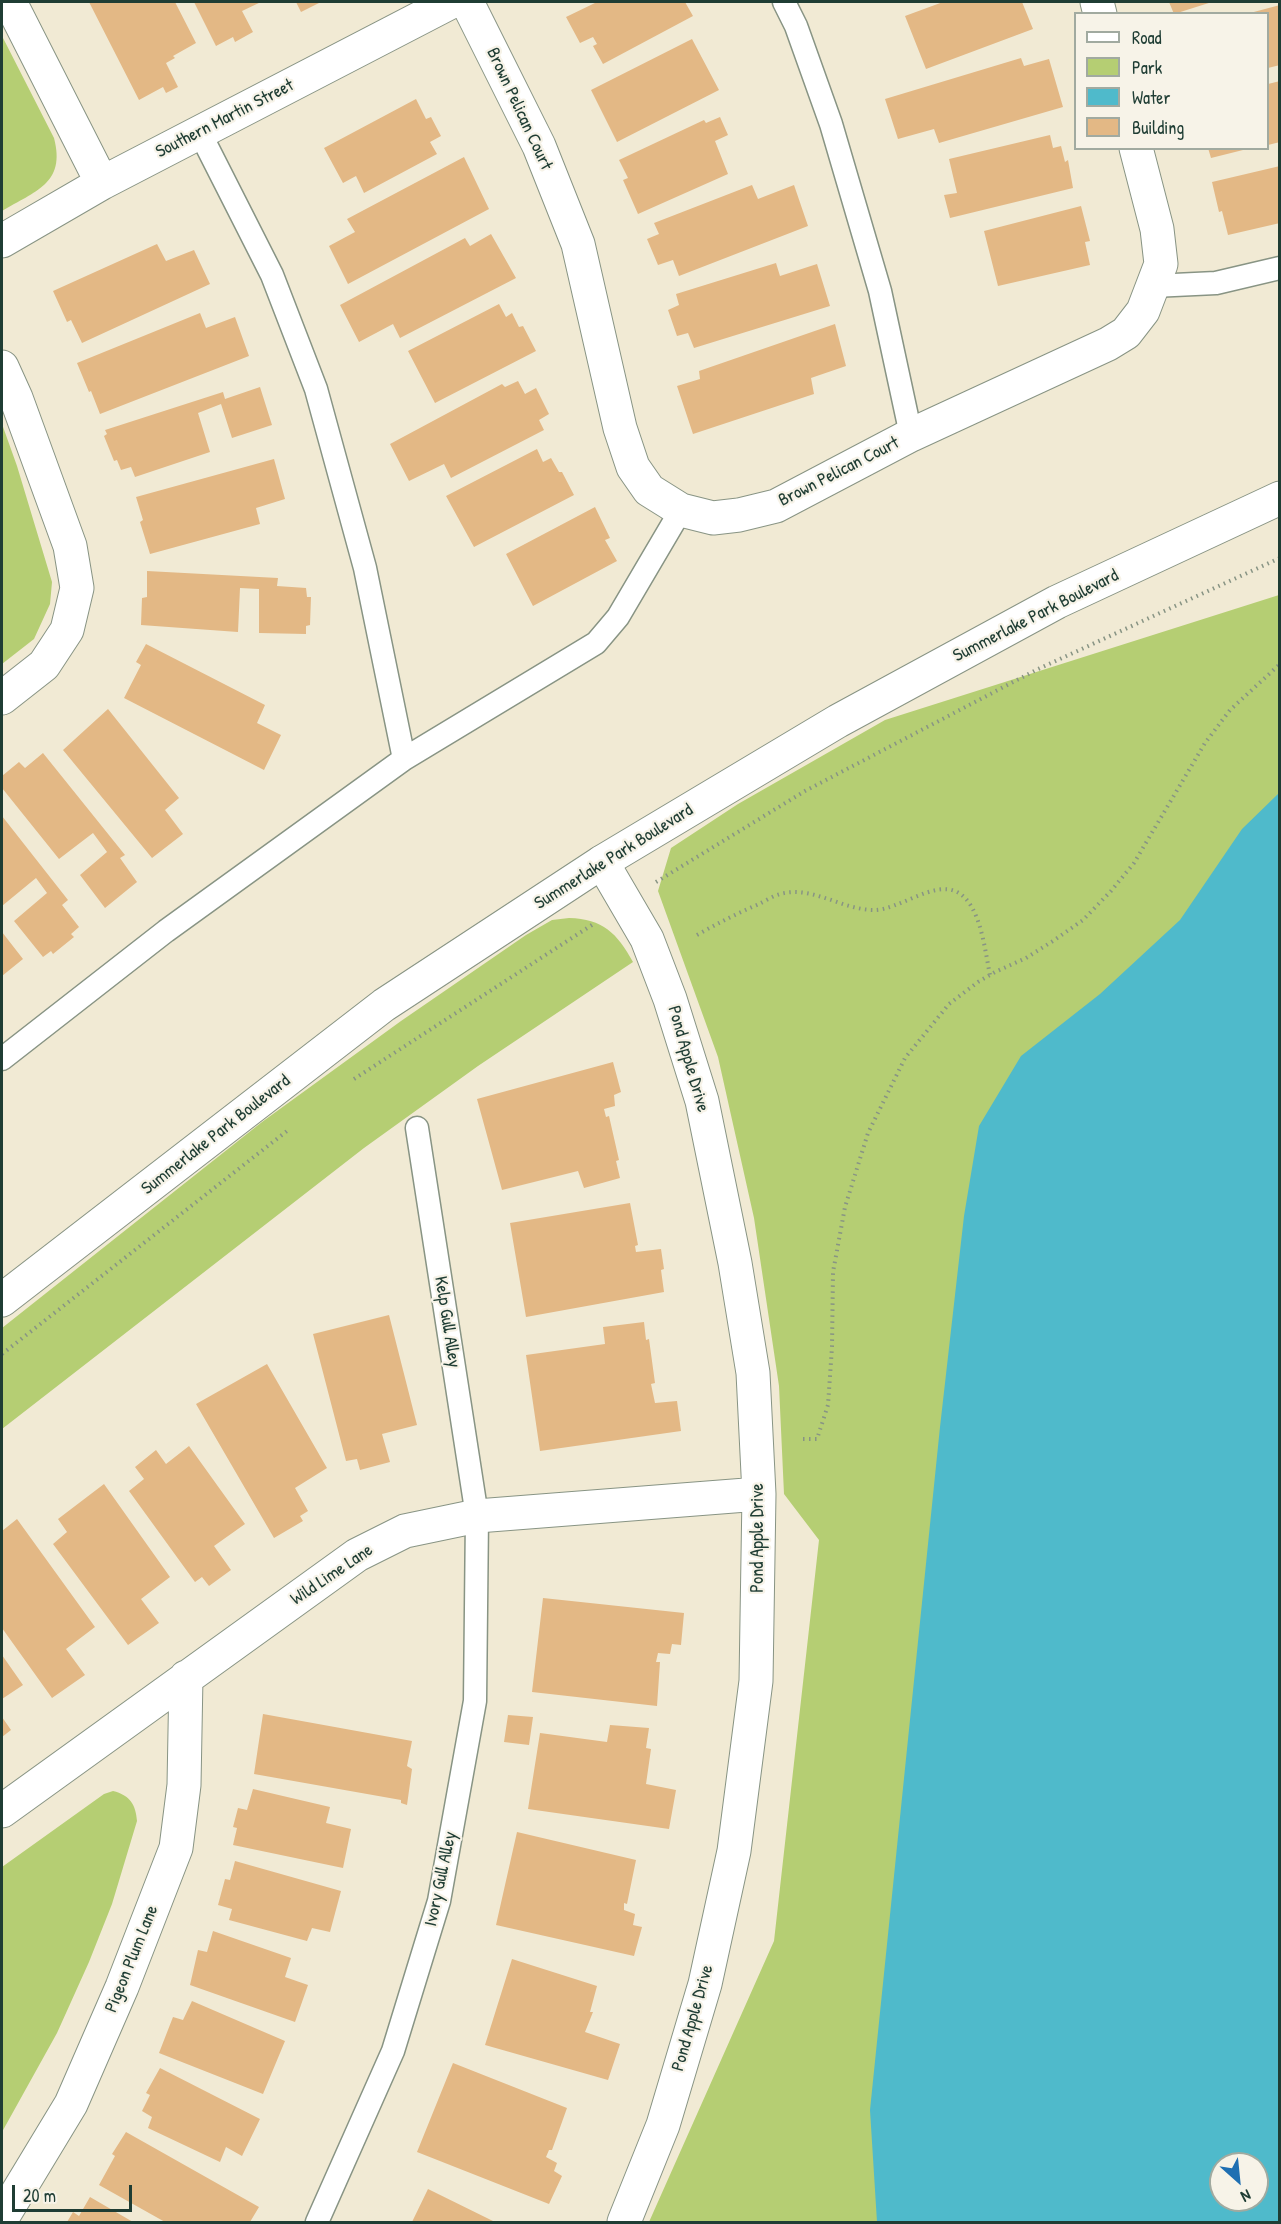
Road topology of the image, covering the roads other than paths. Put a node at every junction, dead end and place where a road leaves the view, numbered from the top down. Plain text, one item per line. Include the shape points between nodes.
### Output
1 (10, 2) edge
2 (452, 2) edge
3 (467, 2) edge
4 (784, 2) edge
5 (200, 133) junction
6 (1137, 150) edge
7 (102, 183) junction
8 (2, 241) edge
9 (1280, 268) edge
10 (1153, 286) junction
11 (2, 368) edge
12 (911, 435) junction
13 (1280, 498) edge
14 (681, 510) junction
15 (2, 698) edge
16 (404, 759) junction
17 (602, 862) junction
18 (2, 1059) edge
19 (417, 1128) dead end
20 (2, 1300) edge
21 (759, 1494) junction
22 (477, 1516) junction
23 (186, 1677) junction
24 (2, 1811) edge
25 (2, 2218) edge
26 (317, 2223) edge
27 (624, 2223) edge

1 - 7 street
2 - 5 street, Southern Martin Street
3 - 14 street, Brown Pelican Court via 539,146 578,244 620,428 633,467 649,490
4 - 12 lane via 835,135 880,291
5 - 7 street, Southern Martin Street
5 - 16 lane via 272,275 316,390 366,568
6 - 10 street, Brown Pelican Court via 1157,228 1161,264
7 - 8 street, Southern Martin Street
9 - 10 lane via 1216,283
10 - 12 street, Brown Pelican Court via 1143,311 1126,333
11 - 15 street via 70,546 77,588 67,630 44,665
12 - 14 street, Brown Pelican Court via 776,506 713,518
13 - 17 street, Summerlake Park Boulevard via 1057,602 838,721
14 - 16 lane via 618,617 596,643
16 - 18 lane via 166,931
17 - 20 street, Summerlake Park Boulevard via 384,1005
17 - 21 street, Pond Apple Drive via 647,939 702,1101 753,1373
19 - 22 lane, Kelp Gull Alley
21 - 22 street, Wild Lime Lane
21 - 27 street, Pond Apple Drive via 756,1681 734,1851 705,1984 663,2125
22 - 23 street, Wild Lime Lane via 405,1531 357,1555
22 - 26 lane, Ivory Gull Alley via 475,1701 439,1901 393,2051
23 - 24 street, Wild Lime Lane
23 - 25 street, Pigeon Plum Lane via 184,1785 176,1848 71,2104

